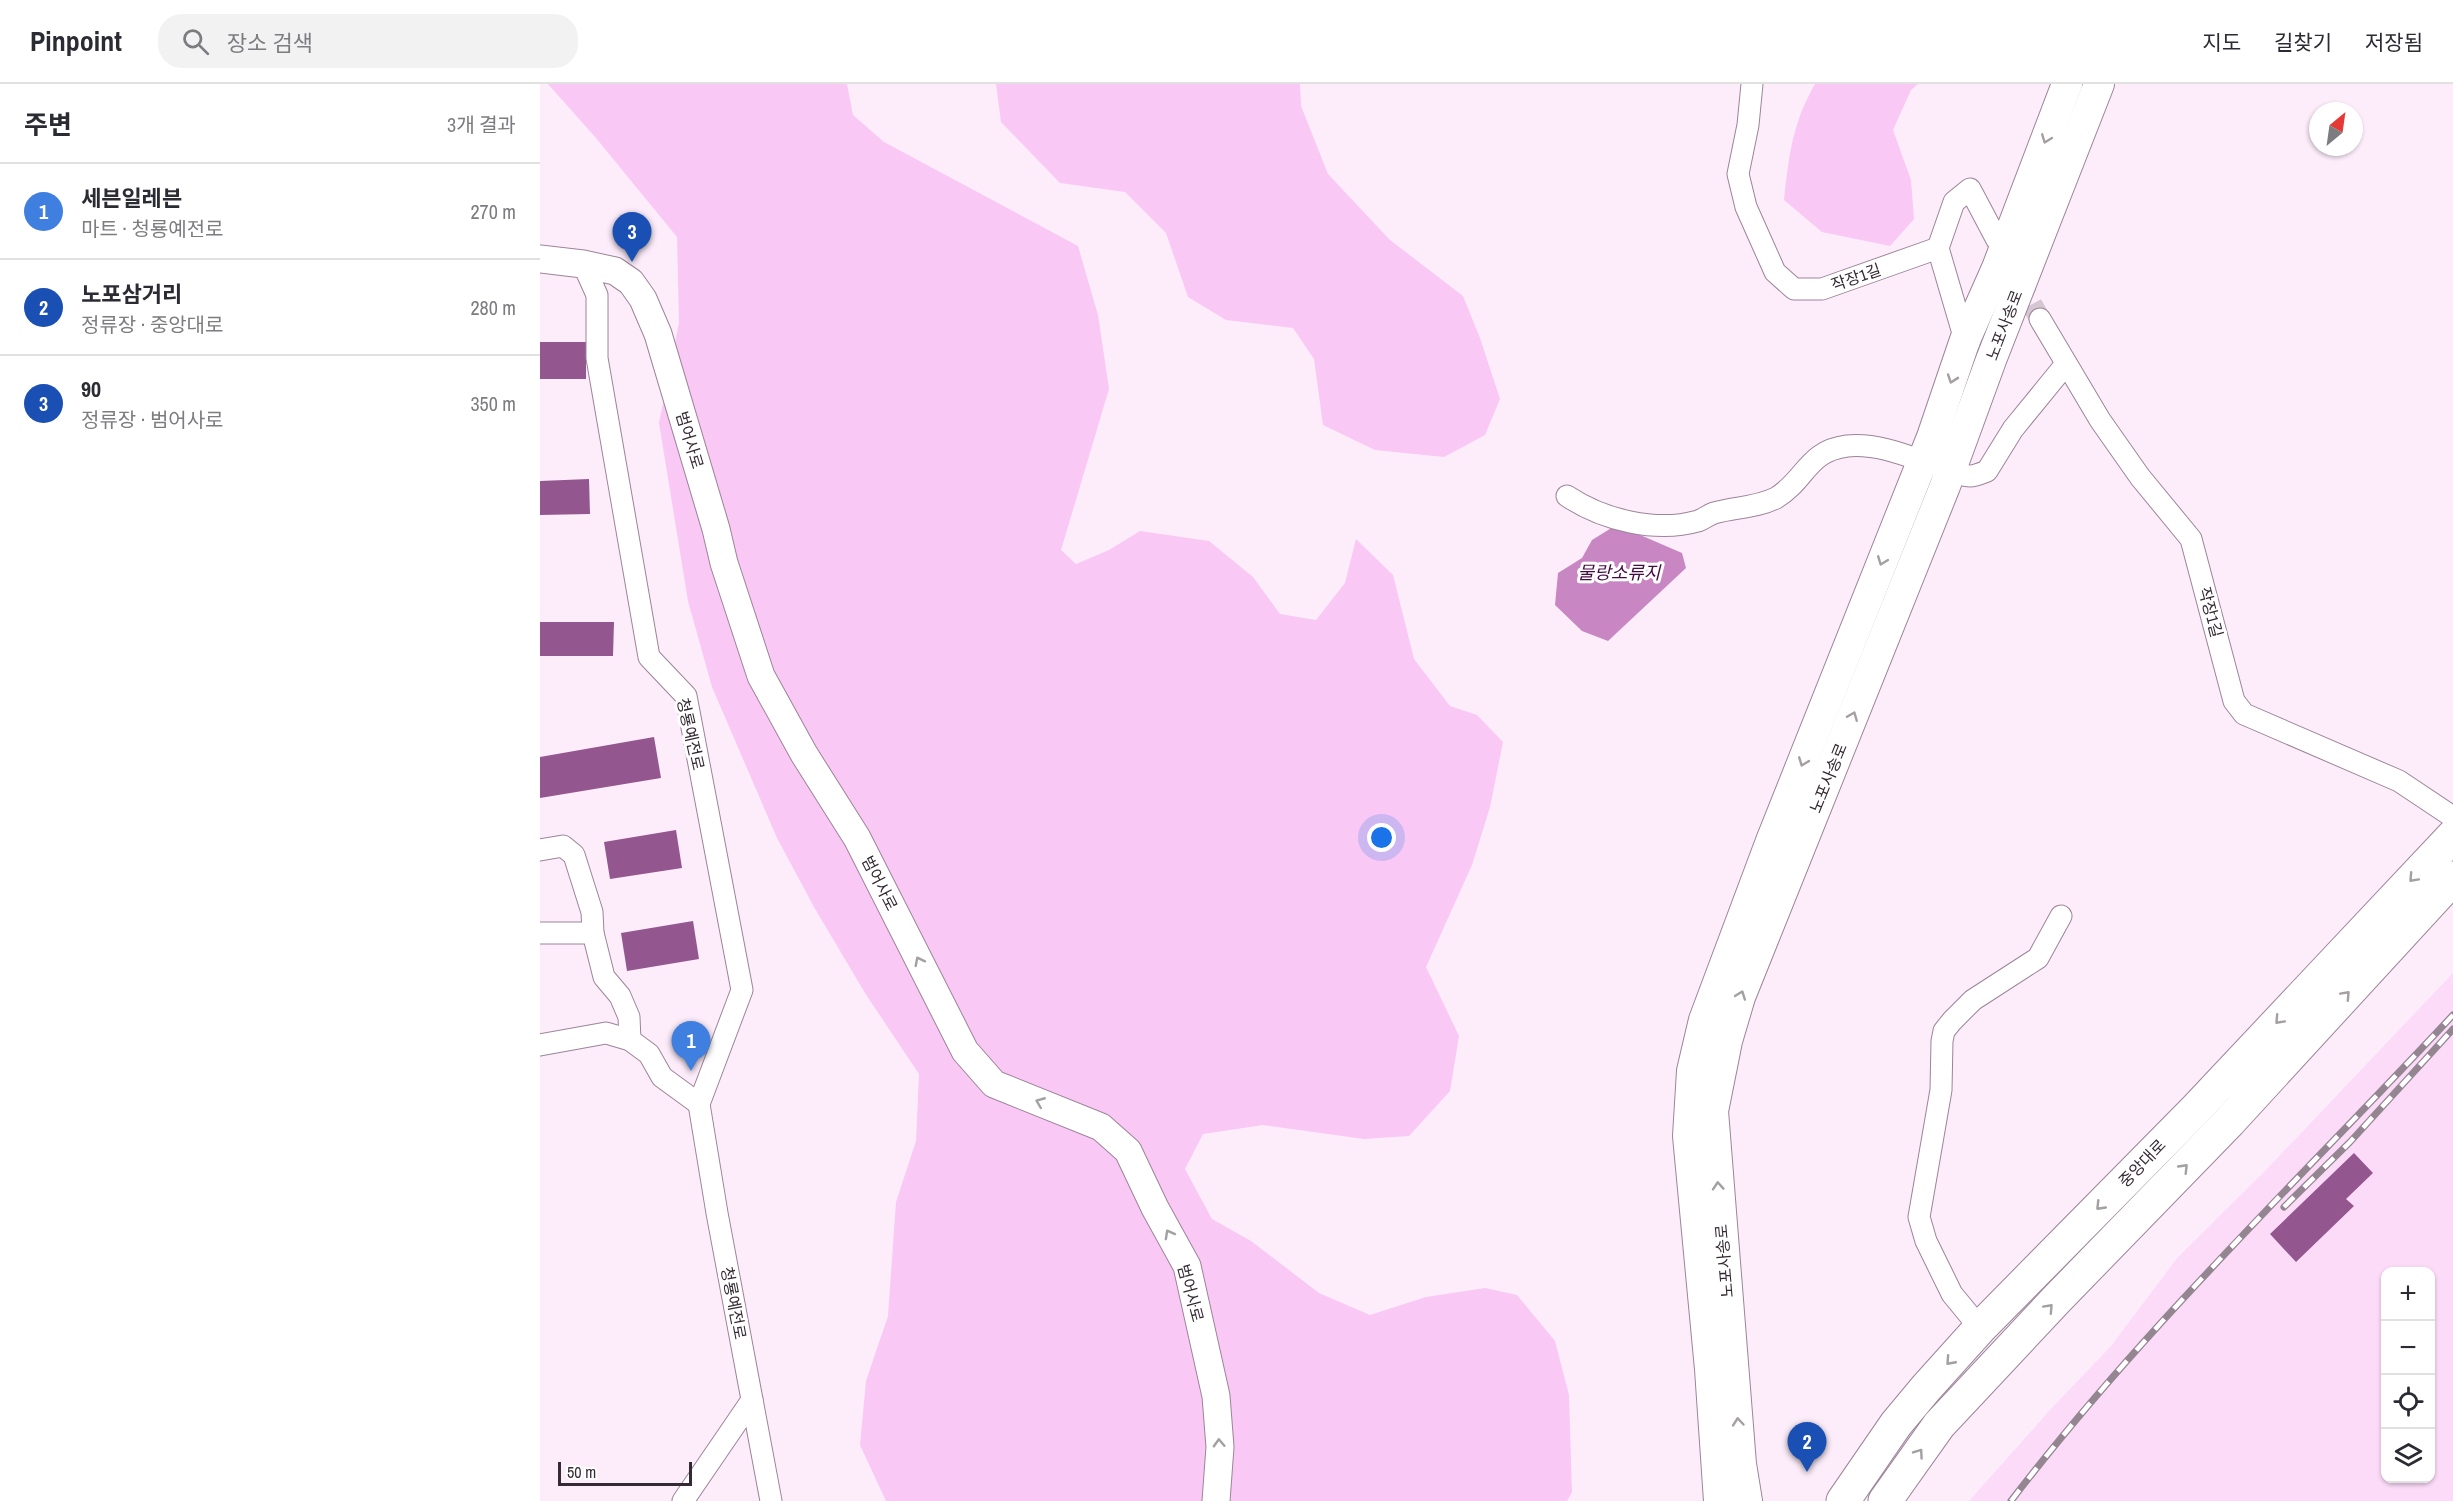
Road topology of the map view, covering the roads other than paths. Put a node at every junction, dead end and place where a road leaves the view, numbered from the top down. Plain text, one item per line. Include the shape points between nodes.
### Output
1 (1752, 84) edge
2 (2067, 84) edge
3 (2099, 84) edge
4 (1997, 240) dead end
5 (1938, 248) junction
6 (540, 259) edge
7 (583, 264) junction
8 (2040, 320) tunnel mouth
9 (1965, 340) junction
10 (1991, 360) junction
11 (2066, 364) junction
12 (1921, 461) junction
13 (1950, 471) junction
14 (1567, 496) dead end
15 (2453, 817) edge
16 (2453, 836) edge
17 (540, 850) edge
18 (2453, 878) edge
19 (2061, 916) dead end
20 (540, 933) edge
21 (594, 933) junction
22 (630, 1040) junction
23 (540, 1045) edge
24 (699, 1104) junction
25 (1980, 1328) junction
26 (752, 1400) junction
27 (1741, 1464) junction
28 (1841, 1499) edge
29 (683, 1501) edge
30 (771, 1501) edge
31 (1216, 1501) edge
32 (1719, 1501) edge
33 (1747, 1501) edge
34 (1768, 1501) edge
35 (1885, 1501) edge

1 - 5 street, 작장1길 via 1738,174 1746,207 1776,272 1794,289 1822,289
2 -> 9 main road, 노포사송로 via 1997,268
3 - 10 main road, 노포사송로
4 - 5 street via 1970,189 1954,202
5 - 9 street
6 - 7 street, 범어사로
7 - 24 street, 청룡예전로 via 597,295 597,358 649,657 686,696 742,990
31 -> 7 street, 범어사로 via 1220,1447 1216,1396 1187,1266 1128,1151 1101,1126 994,1084 965,1051 857,838 760,676 658,334 643,298 632,282 615,271
8 - 11 street, 작장1길
9 - 10 street
9 -> 12 main road, 노포사송로
10 - 13 main road, 노포사송로
11 - 13 street via 2013,429 1987,471 1970,476
11 - 15 street, 작장1길 via 2139,477 2191,539 2234,701 2244,714 2399,781
12 - 13 street
12 - 14 street via 1884,448 1863,446 1821,453 1776,498 1677,525 1627,521
12 -> 32 main road, 노포사송로 via 1722,969 1692,1071 1688,1136
27 -> 13 main road, 노포사송로 via 1713,1111 1727,1041 1740,997
16 -> 25 main road, 중앙대로 via 2197,1108
17 - 21 street via 563,846 574,855 592,912
35 -> 18 main road, 중앙대로 via 1939,1425 2229,1122
19 - 25 street via 2038,958 1973,1000 1944,1031 1942,1041 1941,1090 1919,1217 1926,1241 1952,1294
20 - 21 street
21 - 22 street via 604,977 620,996 629,1017
22 - 23 street via 606,1033
22 - 24 street via 649,1054 662,1077
24 - 26 street, 청룡예전로
25 -> 28 main road, 중앙대로 via 1904,1415
26 - 29 street
26 - 30 street, 청룡예전로
27 - 33 main road, 노포사송로
27 - 34 main road

